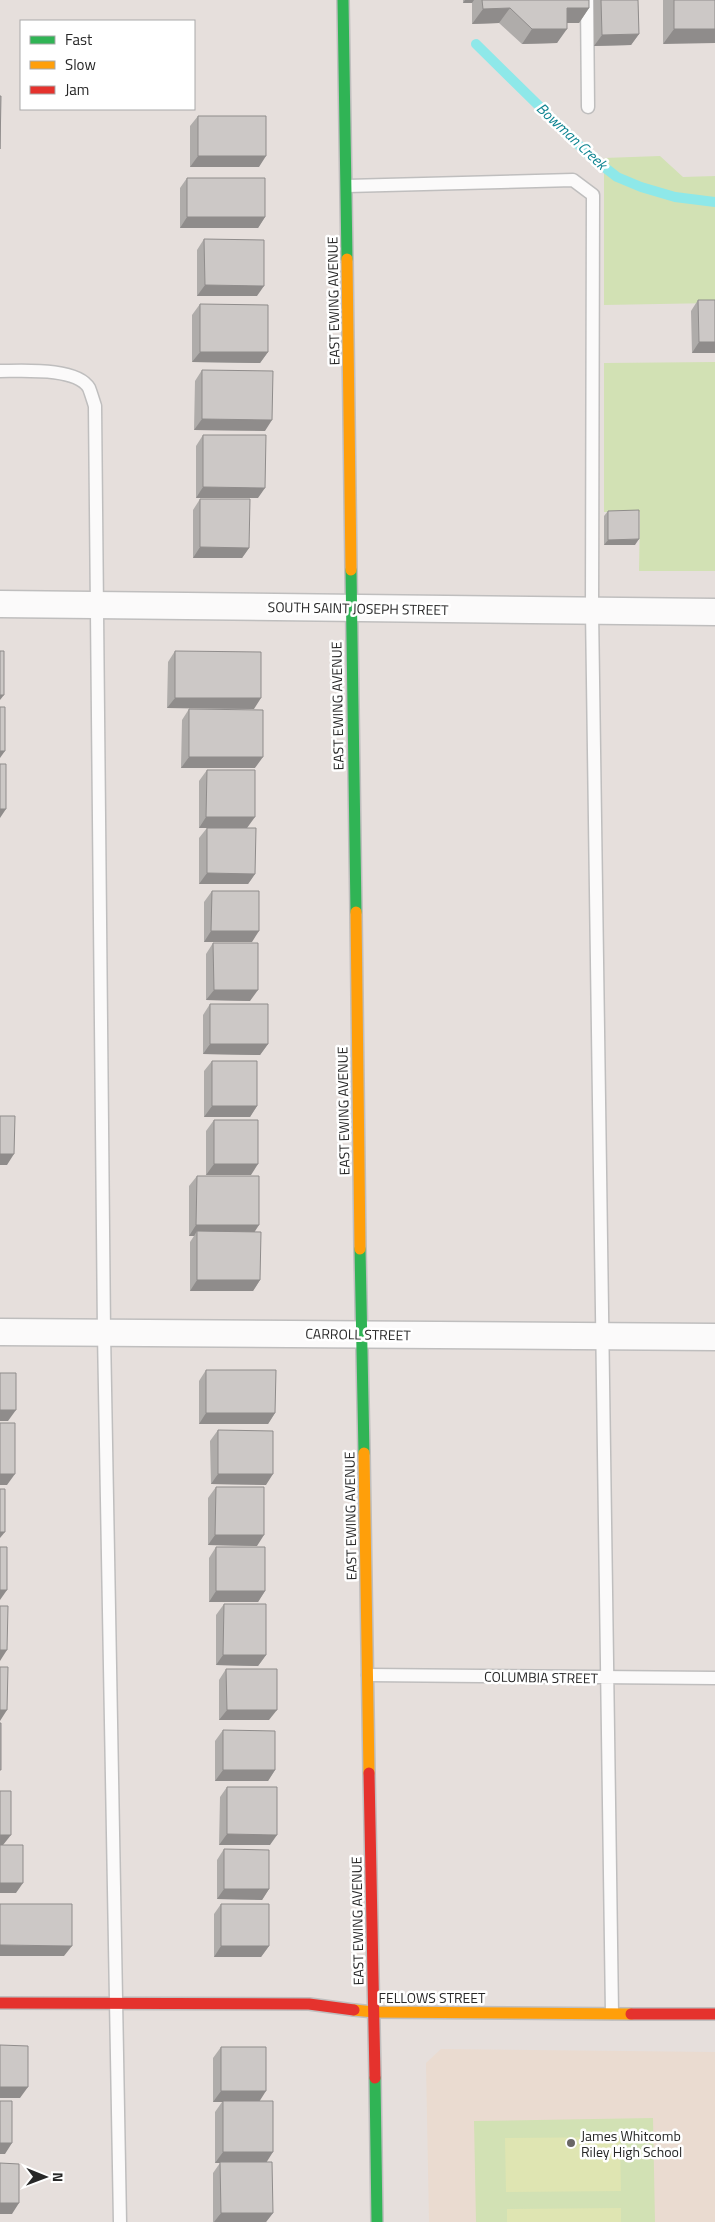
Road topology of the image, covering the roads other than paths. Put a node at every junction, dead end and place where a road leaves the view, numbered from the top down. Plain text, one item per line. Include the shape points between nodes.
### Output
1 (343, 0) edge
2 (587, 0) edge
3 (588, 107) dead end
4 (347, 186) junction
5 (0, 371) edge
6 (0, 604) edge
7 (98, 605) junction
8 (351, 608) junction
9 (592, 610) junction
10 (715, 612) edge
11 (0, 1332) edge
12 (104, 1333) junction
13 (362, 1334) junction
14 (603, 1336) junction
15 (715, 1337) edge
16 (368, 1675) junction
17 (609, 1677) junction
18 (715, 1678) edge
19 (0, 2003) edge
20 (117, 2004) junction
21 (374, 2012) junction
22 (612, 2012) junction
23 (715, 2014) edge
24 (120, 2222) edge
25 (376, 2222) edge

1 - 4 street, EAST EWING AVENUE
2 - 3 lane
4 - 8 street, EAST EWING AVENUE
4 - 9 lane via 573,180 593,195
5 - 7 lane via 55,372 72,376 88,386 94,406
6 - 7 street, SOUTH SAINT JOSEPH STREET
7 - 8 street, SOUTH SAINT JOSEPH STREET
7 - 12 lane
8 - 9 street, SOUTH SAINT JOSEPH STREET
8 - 13 street, EAST EWING AVENUE
9 - 10 street, SOUTH SAINT JOSEPH STREET
9 - 14 lane
11 - 12 street, CARROLL STREET
12 - 13 street, CARROLL STREET
12 - 20 lane
13 - 14 street, CARROLL STREET
13 - 16 street, EAST EWING AVENUE
14 - 15 street, CARROLL STREET
14 - 17 lane
16 - 17 lane, COLUMBIA STREET
16 - 21 street, EAST EWING AVENUE
17 - 18 lane, COLUMBIA STREET
17 - 22 lane
19 - 20 street, FELLOWS STREET
20 - 21 street, FELLOWS STREET via 309,2004
20 - 24 lane
21 - 22 street, FELLOWS STREET
21 - 25 street, EAST EWING AVENUE
22 - 23 street, FELLOWS STREET

